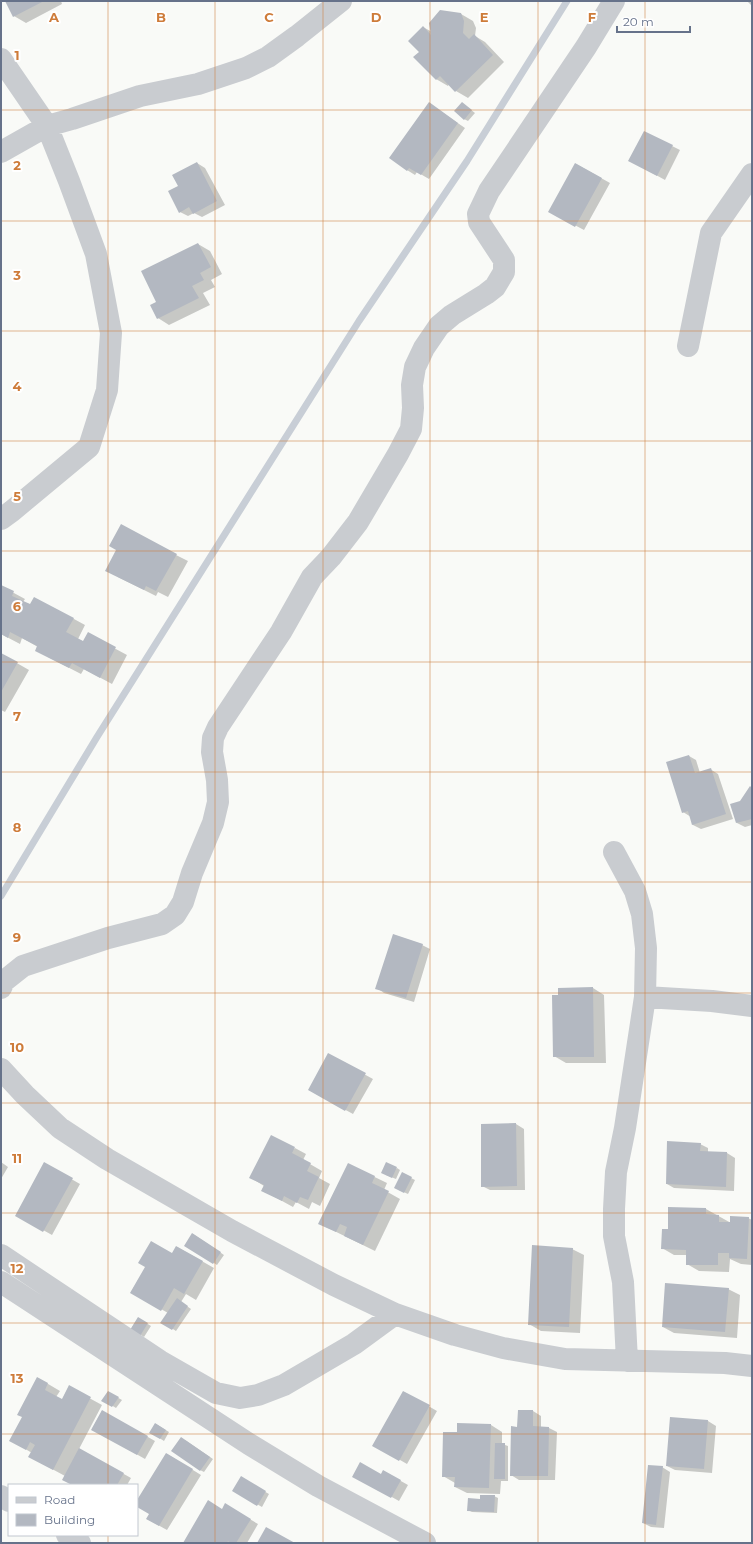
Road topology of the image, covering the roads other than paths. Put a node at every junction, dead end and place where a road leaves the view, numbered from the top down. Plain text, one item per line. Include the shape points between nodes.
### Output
1 (341, 1) edge
2 (614, 1) edge
3 (1, 59) edge
4 (47, 126) junction
5 (1, 152) edge
6 (752, 174) edge
7 (688, 346) dead end
8 (1, 519) edge
9 (614, 852) dead end
10 (1, 988) edge
11 (646, 997) junction
12 (752, 1006) edge
13 (1, 1069) edge
14 (1, 1255) edge
15 (1, 1282) edge
16 (395, 1314) junction
17 (627, 1361) junction
18 (752, 1366) edge
19 (380, 1520) junction
20 (69, 1536) edge
21 (80, 1543) edge
22 (388, 1543) edge
23 (425, 1543) edge

1 - 4 street via 268,57 246,68 198,84 140,96
2 - 10 street via 489,191 478,214 478,222 504,260 504,272 486,294 439,326 424,348 415,367 413,379 414,408 411,429 401,448 358,522 312,577 281,632 218,727 213,738 212,752 218,802 213,823 183,902 175,915 162,924 108,938 23,966 4,981
3 - 4 street
4 - 5 street
4 - 8 street via 96,254 110,333 108,390 89,447
6 - 7 street via 711,233
9 - 11 street via 635,891 642,914 646,948
11 - 12 street
11 - 17 street via 616,1172 614,1209 614,1236 623,1282
13 - 16 street via 60,1128 107,1159 232,1231
14 - 16 street via 160,1361 216,1394 240,1398 258,1395 284,1385 354,1344
15 - 19 street via 249,1444
16 - 17 street via 455,1335 503,1348 565,1359
17 - 18 street
19 - 22 street
19 - 23 street
20 - 21 street

